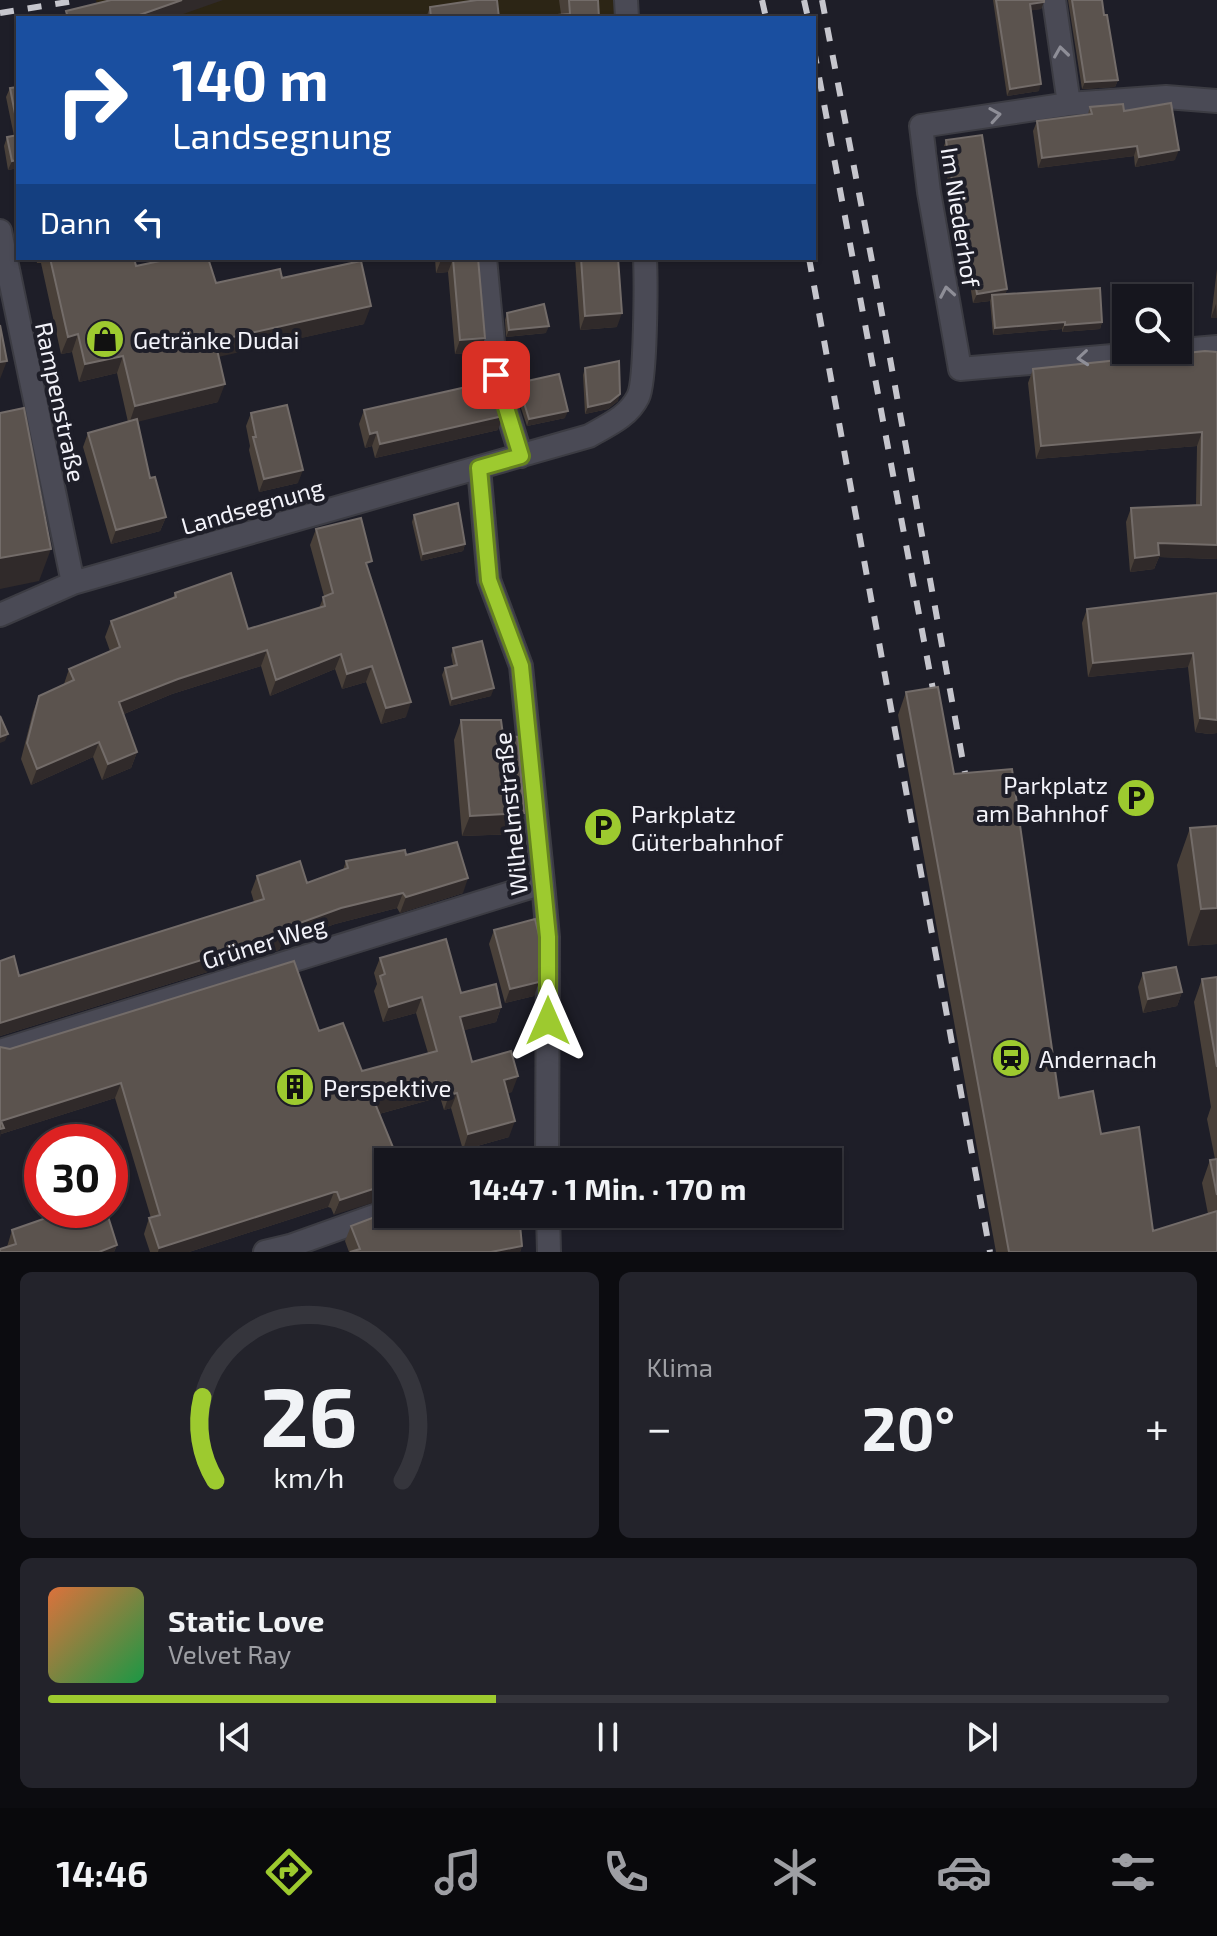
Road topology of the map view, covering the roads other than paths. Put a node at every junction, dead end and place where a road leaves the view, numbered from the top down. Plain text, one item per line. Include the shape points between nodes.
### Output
1 (1054, 0) edge
2 (1217, 101) edge
3 (1069, 104) junction
4 (0, 231) edge
5 (485, 260) edge
6 (645, 260) edge
7 (1217, 347) edge
8 (521, 456) junction
9 (479, 468) junction
10 (73, 583) junction
11 (0, 615) edge
12 (543, 883) junction
13 (0, 1051) edge
14 (547, 1148) edge
15 (374, 1216) edge
16 (548, 1228) edge
17 (265, 1252) edge
18 (549, 1252) edge

3 -> 1 street
2 - 3 street, Im Niederhof via 1166,97
7 -> 3 street, Im Niederhof via 960,369 921,126
4 - 10 street, Rampenstraße
5 - 8 street via 496,375
6 - 8 street, Landsegnung via 640,395 622,417 589,436
8 - 9 street, Landsegnung
9 - 10 street, Landsegnung
9 - 12 street, Wilhelmstraße via 489,580 521,666
10 - 11 street, Landsegnung
12 - 13 street, Grüner Weg
12 - 14 street, Wilhelmstraße via 548,937
15 - 17 street
16 - 18 street

